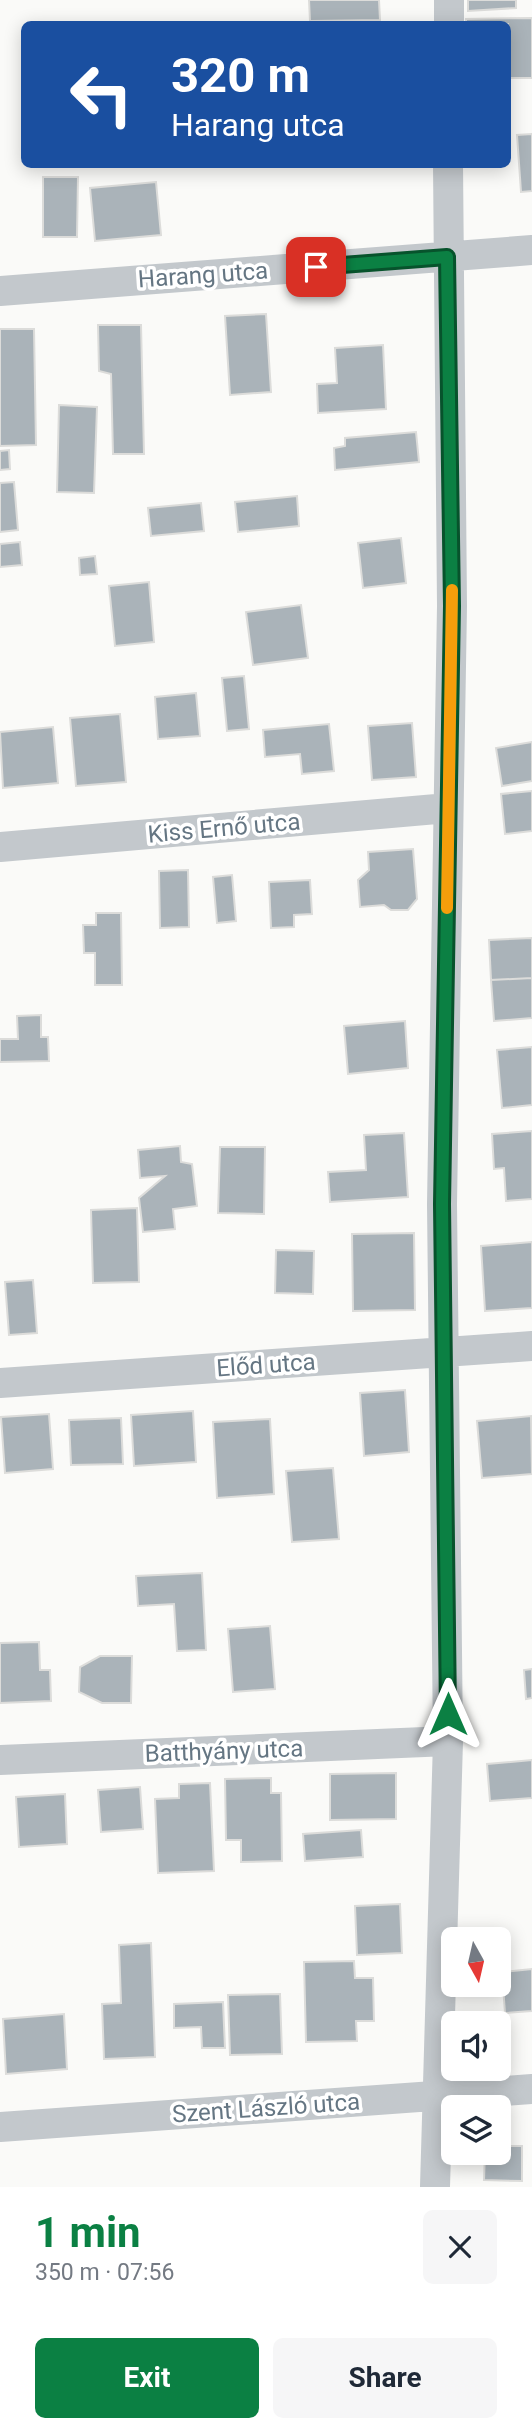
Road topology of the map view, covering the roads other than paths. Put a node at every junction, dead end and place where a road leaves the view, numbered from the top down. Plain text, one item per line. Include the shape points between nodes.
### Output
1 (449, 0) edge
2 (449, 21) edge
3 (448, 168) edge
4 (532, 250) edge
5 (447, 257) junction
6 (0, 291) edge
7 (449, 808) junction
8 (0, 847) edge
9 (532, 1346) edge
10 (445, 1353) junction
11 (0, 1383) edge
12 (448, 1741) junction
13 (0, 1760) edge
14 (532, 2089) edge
15 (436, 2095) junction
16 (0, 2127) edge
17 (435, 2187) edge

1 - 2 street
3 - 5 street
4 - 5 street, Harang utca
5 - 6 street, Harang utca
5 - 7 street via 452,606
7 - 8 street, Kiss Ernő utca
7 - 10 street via 442,1204
9 - 10 street, Előd utca
10 - 11 street, Előd utca
10 - 12 street
12 - 13 street, Batthyány utca
12 - 15 street
14 - 15 street, Szent László utca
15 - 16 street, Szent László utca
15 - 17 street

